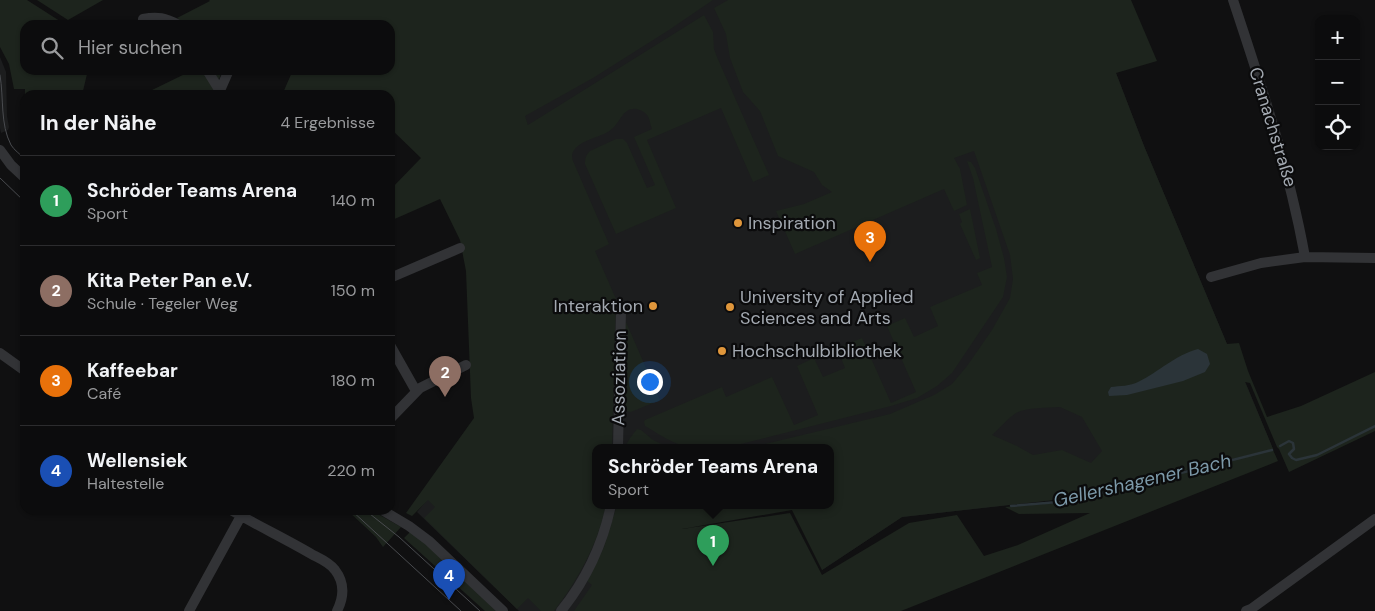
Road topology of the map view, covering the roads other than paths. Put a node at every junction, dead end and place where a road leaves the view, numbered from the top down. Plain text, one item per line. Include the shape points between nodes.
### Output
1 (1233, 0) edge
2 (142, 19) dead end
3 (169, 20) edge
4 (210, 75) edge
5 (227, 75) edge
6 (217, 90) edge
7 (220, 90) edge
8 (0, 150) edge
9 (0, 159) edge
10 (11, 164) junction
11 (20, 173) edge
12 (460, 248) dead end
13 (1305, 257) junction
14 (1375, 258) edge
15 (395, 276) edge
16 (1212, 276) dead end
17 (621, 310) dead end
18 (0, 353) edge
19 (395, 354) edge
20 (466, 365) dead end
21 (20, 367) edge
22 (416, 391) junction
23 (395, 414) edge
24 (618, 444) edge
25 (610, 509) edge
26 (390, 515) edge
27 (241, 516) joint
28 (1375, 519) edge
29 (1250, 610) edge
30 (189, 611) edge
31 (337, 611) edge
32 (503, 611) edge
33 (561, 611) edge

1 - 13 street, Cranachstraße via 1282,153
2 - 3 street
4 - 6 street
5 - 7 street
8 - 10 street
9 - 10 street
10 - 11 street
12 - 15 street
13 - 14 street
13 - 16 street via 1261,263
17 - 24 street, Assoziation
18 - 21 street
19 - 22 street
20 - 22 street
22 - 23 street
25 - 33 street via 593,560
26 - 32 street via 429,541
27 - 30 street
27 - 31 street via 334,568 341,580 343,596
28 - 29 street

